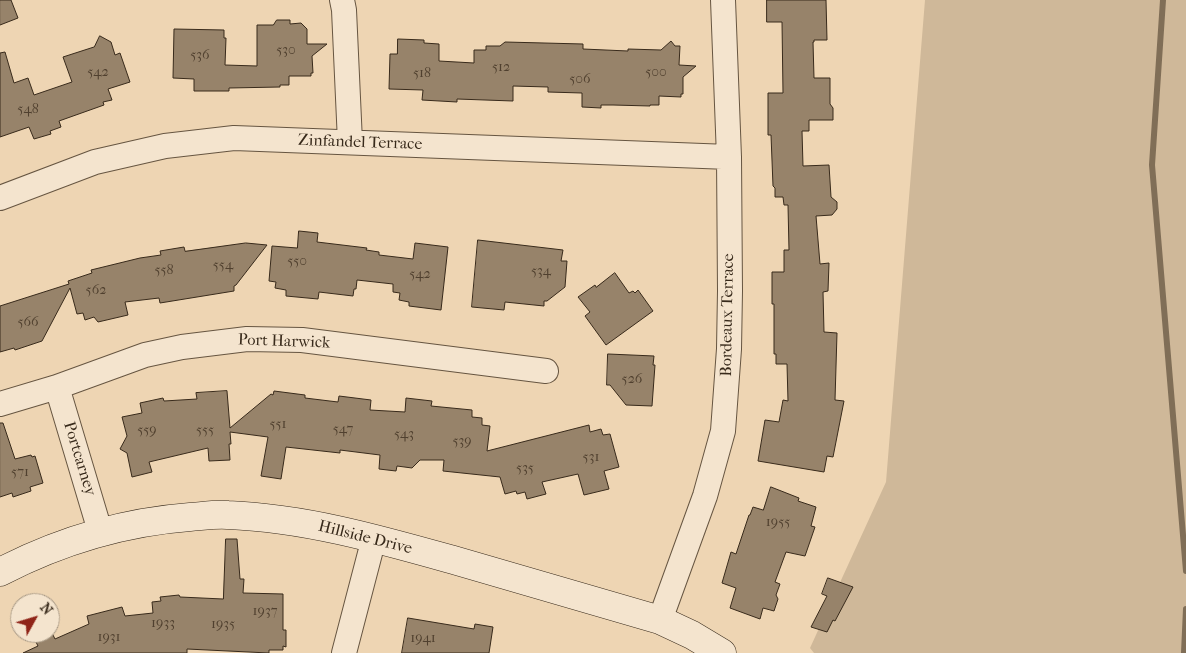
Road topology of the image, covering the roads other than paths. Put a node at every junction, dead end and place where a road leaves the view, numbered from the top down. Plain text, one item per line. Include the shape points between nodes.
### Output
1 (342, 0) edge
2 (723, 0) edge
3 (350, 142) junction
4 (729, 157) junction
5 (0, 198) edge
6 (546, 371) dead end
7 (57, 387) junction
8 (0, 404) edge
9 (100, 531) junction
10 (374, 538) junction
11 (0, 572) edge
12 (660, 620) junction
13 (344, 653) edge
14 (722, 653) edge

1 - 3 street
2 - 4 street, Bordeaux Terrace
3 - 4 street, Zinfandel Terrace
3 - 5 street, Zinfandel Terrace via 234,138 164,146 95,162
4 - 12 street, Bordeaux Terrace via 729,349 723,431 705,496
6 - 7 street, Port Harwick via 302,340 247,339 182,346 145,355
7 - 8 street, Port Harwick
7 - 9 street, Portcarney
9 - 10 street, Hillside Drive via 161,519 227,515 294,521
9 - 11 street, Hillside Drive via 63,543
10 - 12 street, Hillside Drive
10 - 13 street
12 - 14 street, Hillside Drive

